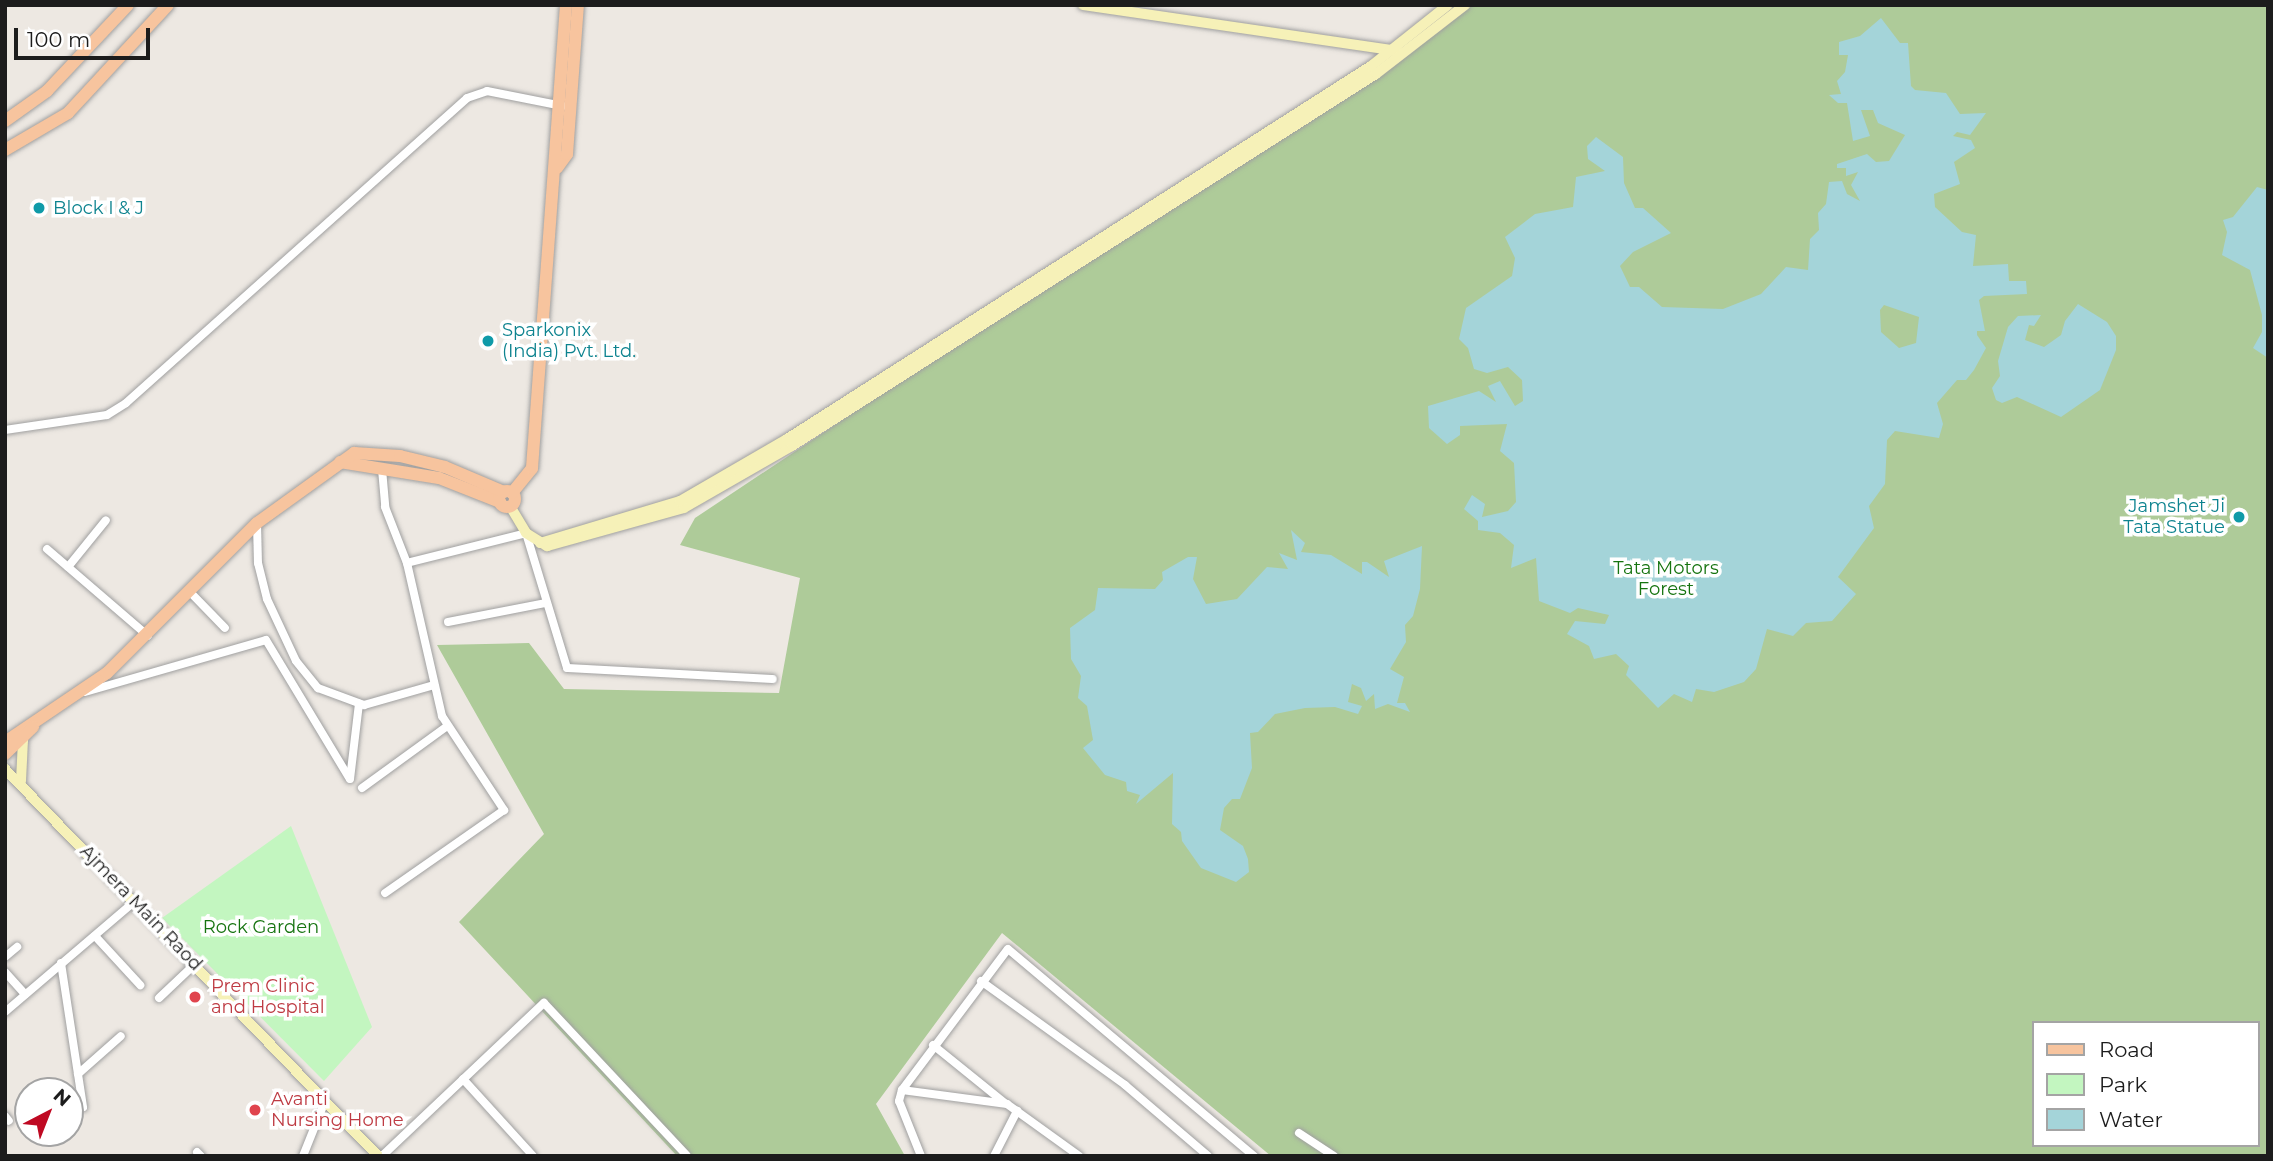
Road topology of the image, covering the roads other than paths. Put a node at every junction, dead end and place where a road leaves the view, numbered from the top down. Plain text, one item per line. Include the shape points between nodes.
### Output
1 (128, 5) edge
2 (168, 5) edge
3 (566, 5) edge
4 (578, 5) edge
5 (1083, 5) edge
6 (1448, 5) edge
7 (1465, 5) edge
8 (1395, 50) junction
9 (1407, 53) junction
10 (563, 106) junction
11 (5, 121) edge
12 (5, 150) edge
13 (1051, 276) junction
14 (5, 430) edge
15 (341, 462) junction
16 (382, 469) junction
17 (506, 498) junction
18 (106, 520) dead end
19 (257, 523) junction
20 (526, 533) junction
21 (47, 549) dead end
22 (407, 563) junction
23 (68, 567) junction
24 (190, 592) junction
25 (546, 603) junction
26 (448, 622) dead end
27 (225, 628) dead end
28 (148, 636) junction
29 (773, 679) dead end
30 (434, 685) junction
31 (78, 694) junction
32 (359, 704) junction
33 (446, 727) junction
34 (21, 737) junction
35 (5, 742) edge
36 (5, 754) edge
37 (5, 769) edge
38 (21, 781) junction
39 (362, 788) dead end
40 (385, 893) dead end
41 (135, 901) junction
42 (95, 936) junction
43 (17, 947) dead end
44 (5, 957) edge
45 (61, 962) junction
46 (195, 964) junction
47 (5, 972) edge
48 (981, 981) junction
49 (140, 985) dead end
50 (25, 994) junction
51 (159, 998) dead end
52 (5, 1012) edge
53 (121, 1036) dead end
54 (933, 1045) junction
55 (78, 1074) junction
56 (78, 1077) edge
57 (463, 1079) junction
58 (902, 1090) junction
59 (325, 1101) junction
60 (1007, 1104) junction
61 (1017, 1111) junction
62 (1299, 1133) dead end
63 (303, 1156) edge
64 (380, 1156) edge
65 (533, 1156) edge
66 (687, 1156) edge
67 (921, 1156) edge
68 (994, 1156) edge
69 (1079, 1156) edge
70 (1208, 1156) edge
71 (1254, 1156) edge
72 (1334, 1156) edge

1 - 11 main road via 47,91
2 - 12 main road via 68,113
3 - 10 main road
4 - 10 main road
5 - 8 main road
6 - 8 main road
7 - 9 main road
8 - 9 main road
8 - 13 main road
9 - 13 main road
10 - 14 street via 487,91 467,98 126,403 107,415
10 - 17 main road via 553,153 557,168 532,468
13 - 20 main road via 684,508 547,546
15 - 16 main road
15 - 17 main road via 354,453 400,456 445,467
15 - 19 main road
16 - 17 main road via 439,478
16 - 22 street via 385,507
17 - 20 main road
18 - 23 street
19 - 24 main road
19 - 32 street via 258,563 267,599 296,661 318,688
20 - 22 street
20 - 25 street
21 - 23 street
22 - 30 street
23 - 28 street
24 - 27 street
24 - 28 main road
25 - 26 street
25 - 29 street via 563,662 572,670
28 - 31 main road
30 - 32 street
30 - 33 street
31 - 32 street via 266,640 350,779
31 - 34 main road
33 - 39 street
33 - 40 street via 504,810
34 - 35 main road
34 - 36 main road
34 - 38 main road
37 - 38 main road, Ajmera Main Raod
38 - 41 main road, Ajmera Main Raod
41 - 42 street
41 - 46 main road, Ajmera Main Raod
42 - 45 street
42 - 49 street
43 - 44 street
45 - 50 street
45 - 55 street
46 - 51 street
46 - 59 main road, Ajmera Main Raod
47 - 50 street
48 - 54 street
48 - 70 street via 1125,1085
48 - 71 street via 1008,949
50 - 52 street
53 - 55 street
54 - 58 street
54 - 60 street
55 - 56 street
57 - 64 street
57 - 65 street
57 - 66 street via 544,1003
58 - 60 street
58 - 67 street via 899,1101
59 - 63 street
59 - 64 main road, Ajmera Main Raod
60 - 61 street
61 - 68 street
61 - 69 street
62 - 72 street

